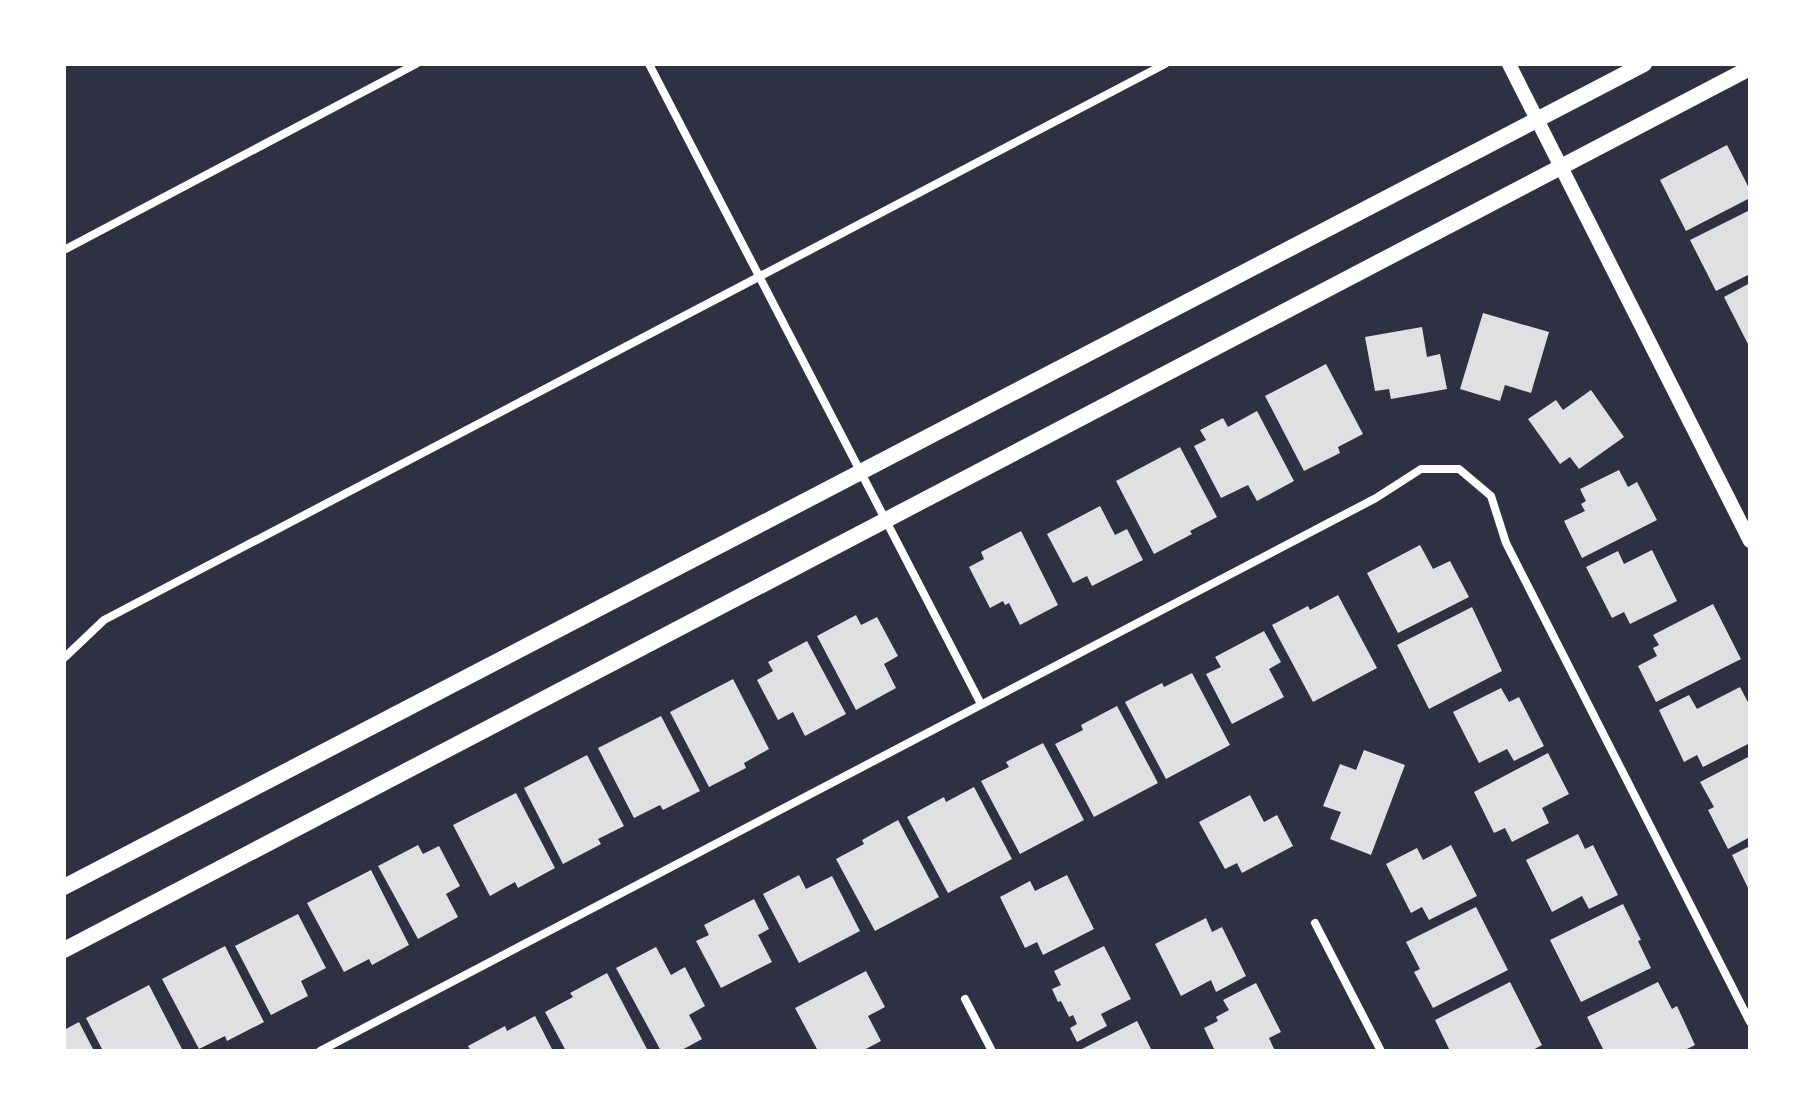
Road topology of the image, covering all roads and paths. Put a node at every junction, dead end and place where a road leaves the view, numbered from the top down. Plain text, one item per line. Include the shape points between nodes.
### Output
1 (416, 64) edge
2 (649, 64) edge
3 (1165, 64) edge
4 (1509, 64) edge
5 (1644, 64) edge
6 (1750, 68) edge
7 (1537, 120) junction
8 (1561, 167) junction
9 (64, 250) edge
10 (760, 276) junction
11 (862, 473) junction
12 (886, 519) junction
13 (1750, 541) edge
14 (64, 658) edge
15 (981, 704) junction
16 (64, 887) edge
17 (1315, 923) dead end
18 (64, 950) edge
19 (965, 999) dead end
20 (1750, 1022) edge
21 (320, 1051) edge
22 (992, 1051) edge
23 (1381, 1051) edge

1 - 9 street
2 - 10 street
3 - 10 street
4 - 7 street
5 - 7 main road
6 - 8 main road
7 - 8 street
7 - 11 main road
8 - 12 main road
8 - 13 street
10 - 11 street
10 - 14 street via 104,620
11 - 12 street
11 - 16 main road
12 - 15 street
12 - 18 main road
15 - 20 street via 1376,498 1421,469 1459,469 1491,496 1506,543
15 - 21 street
17 - 23 street
19 - 22 street

